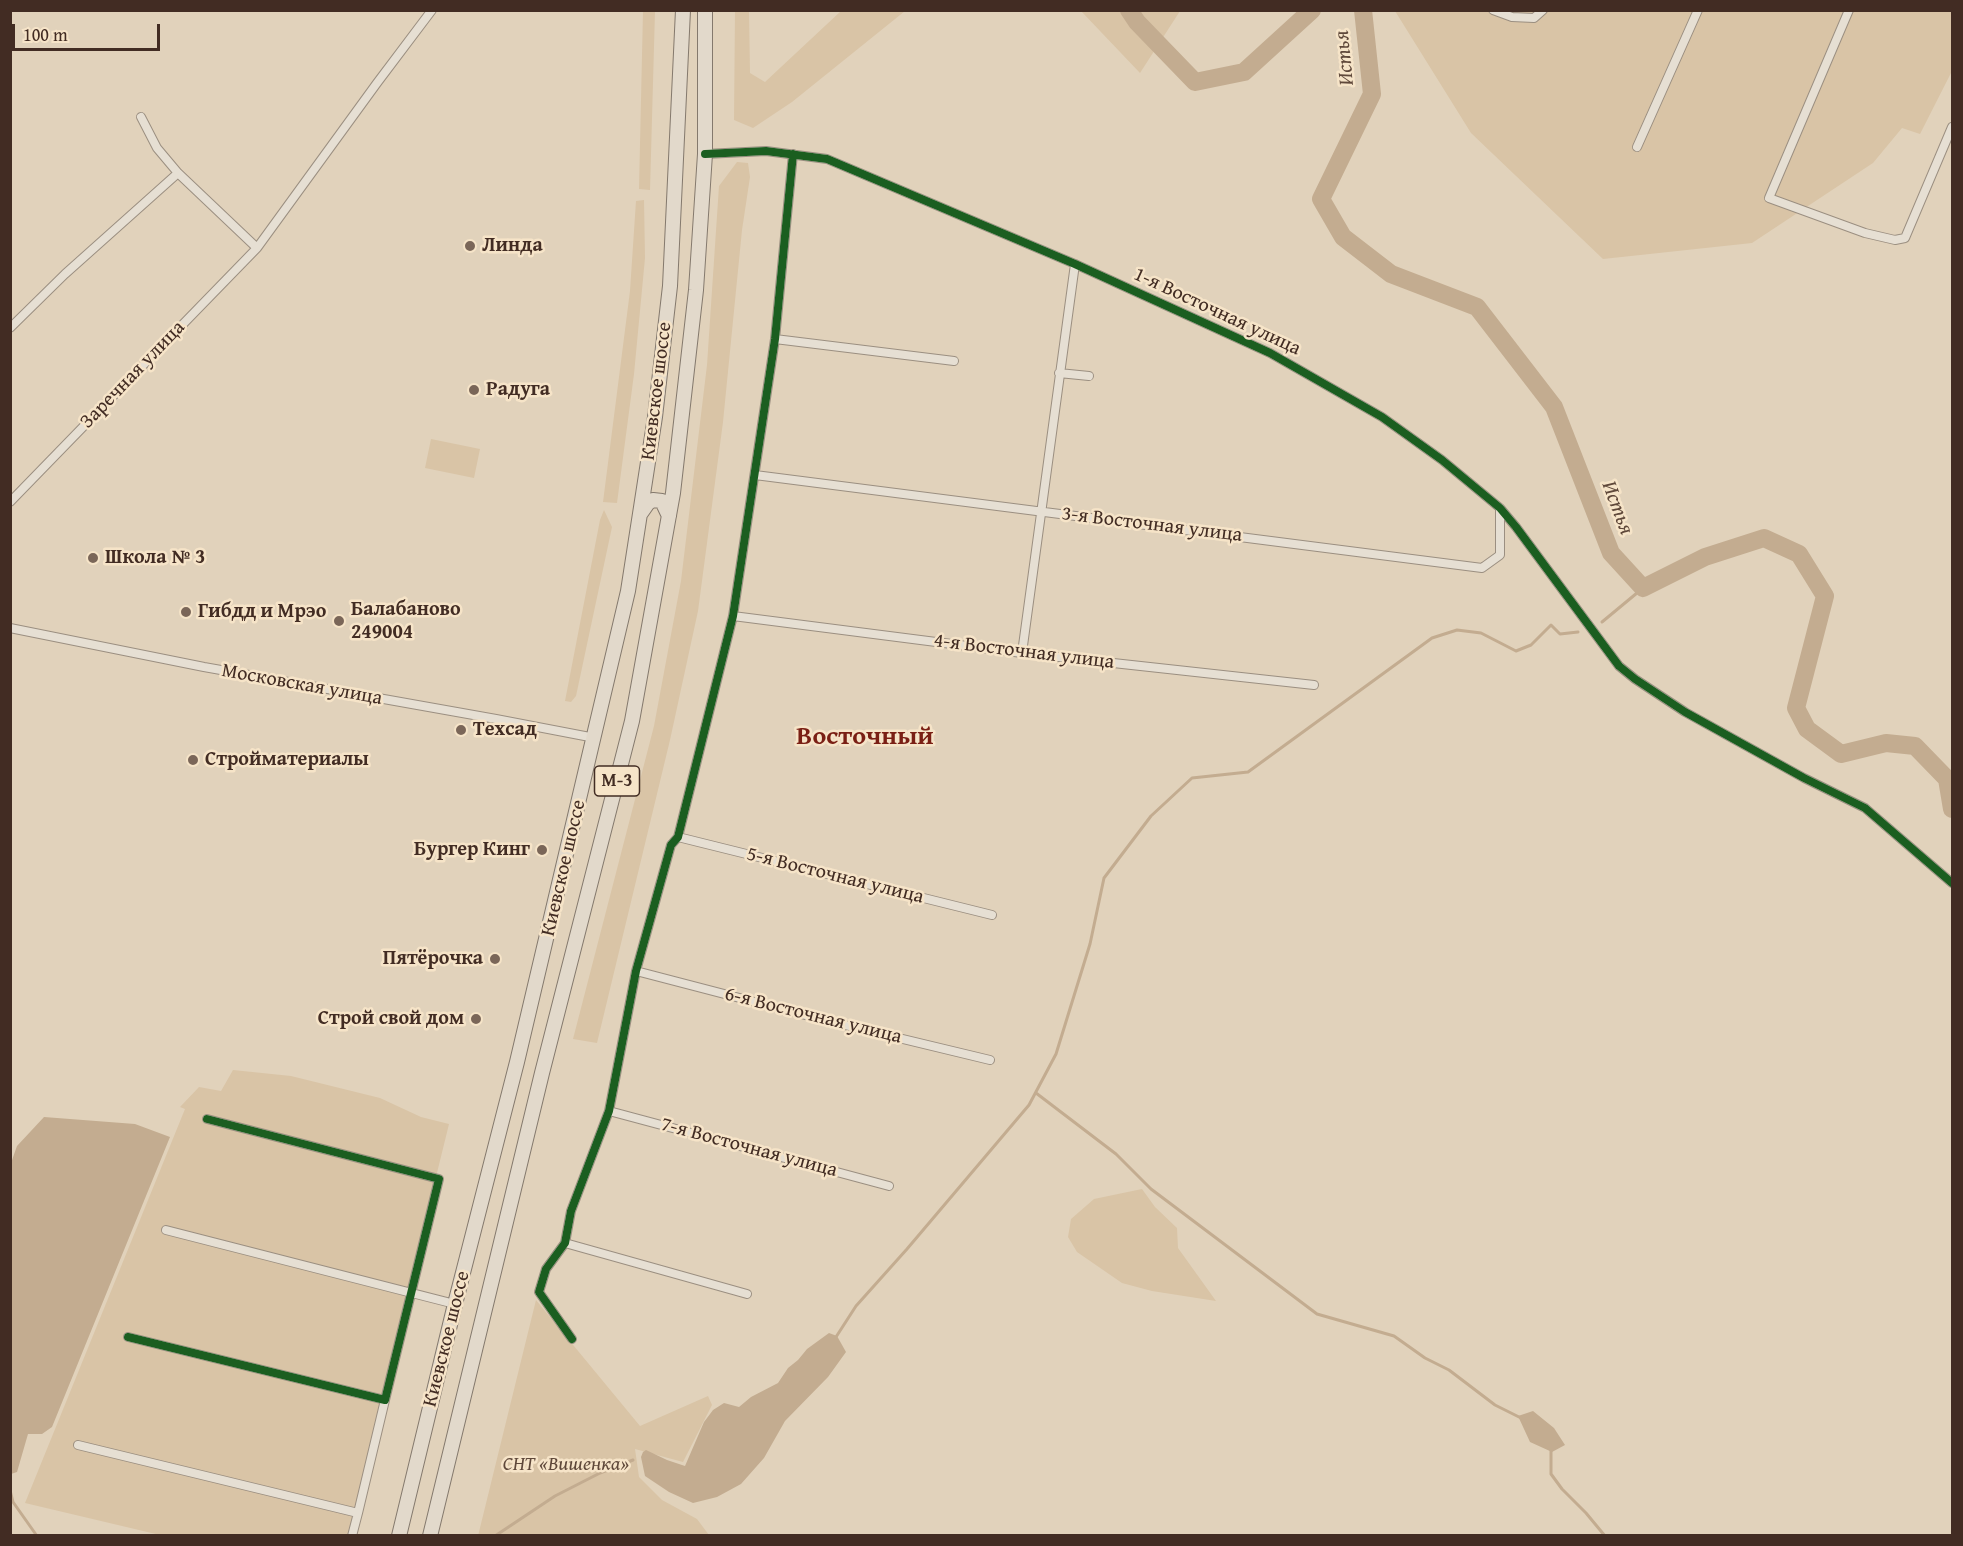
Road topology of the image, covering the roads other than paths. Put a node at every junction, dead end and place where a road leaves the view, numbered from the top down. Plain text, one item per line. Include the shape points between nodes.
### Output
1 (432, 10) edge
2 (683, 10) edge
3 (705, 10) edge
4 (1543, 10) edge
5 (1698, 10) edge
6 (1849, 10) edge
7 (1495, 11) edge
8 (141, 117) dead end
9 (1953, 127) edge
10 (1636, 147) dead end
11 (705, 154) junction
12 (793, 154) junction
13 (178, 173) junction
14 (256, 248) junction
15 (1075, 264) junction
16 (10, 328) edge
17 (775, 339) junction
18 (954, 361) dead end
19 (1059, 373) junction
20 (1089, 376) dead end
21 (754, 475) junction
22 (10, 502) edge
23 (1500, 508) junction
24 (1041, 510) junction
25 (641, 514) junction
26 (669, 516) junction
27 (733, 616) junction
28 (10, 628) edge
29 (1022, 653) junction
30 (1314, 686) dead end
31 (594, 738) junction
32 (678, 837) junction
33 (1953, 883) edge
34 (993, 915) dead end
35 (636, 971) junction
36 (990, 1060) dead end
37 (609, 1111) junction
38 (207, 1119) dead end
39 (889, 1186) dead end
40 (166, 1230) dead end
41 (566, 1243) junction
42 (412, 1293) junction
43 (747, 1294) dead end
44 (455, 1304) junction
45 (128, 1337) dead end
46 (572, 1339) dead end
47 (385, 1400) junction
48 (78, 1445) dead end
49 (358, 1513) junction
50 (352, 1536) edge
51 (399, 1536) edge
52 (430, 1536) edge

1 - 14 street, Заречная улица
2 - 25 highway, Киевское шоссе / М-3 via 670,286
3 - 11 highway, Киевское шоссе / М-3
4 - 7 street via 1534,18
5 - 10 street
6 - 9 street via 1769,198 1864,233 1895,240 1905,238
8 - 13 street via 157,148
11 - 12 street, 1-я Восточная улица
11 - 26 highway, Киевское шоссе / М-3 via 696,290
12 - 15 street, 1-я Восточная улица via 827,159
12 - 17 street
13 - 14 street
13 - 16 street
14 - 22 street, Заречная улица
15 - 19 street
15 - 23 street, 1-я Восточная улица via 1270,353 1311,376 1399,429
17 - 18 street
17 - 21 street
19 - 20 street
19 - 24 street
21 - 24 street, 3-я Восточная улица
21 - 27 street
23 - 24 street, 3-я Восточная улица via 1500,555 1482,568
23 - 33 street, 1-я Восточная улица via 1619,666 1685,712 1866,808
24 - 29 street
25 - 26 highway via 653,500 662,501
25 - 31 highway, Киевское шоссе / М-3 via 628,591
26 - 52 highway, Киевское шоссе / М-3 via 632,721
27 - 29 street, 4-я Восточная улица
27 - 32 street
28 - 31 street, Московская улица via 204,668
29 - 30 street, 4-я Восточная улица
31 - 44 highway, Киевское шоссе / М-3 via 518,1062
32 - 34 street, 5-я Восточная улица
32 - 35 street via 670,844
35 - 36 street, 6-я Восточная улица
35 - 37 street
37 - 39 street, 7-я Восточная улица
37 - 41 street via 571,1211
38 - 42 street via 439,1179
40 - 42 street
41 - 43 street
41 - 46 street via 546,1269 539,1292
42 - 44 street
42 - 47 street
44 - 51 highway, Киевское шоссе / М-3
45 - 47 street
47 - 49 street
48 - 49 street
49 - 50 street

